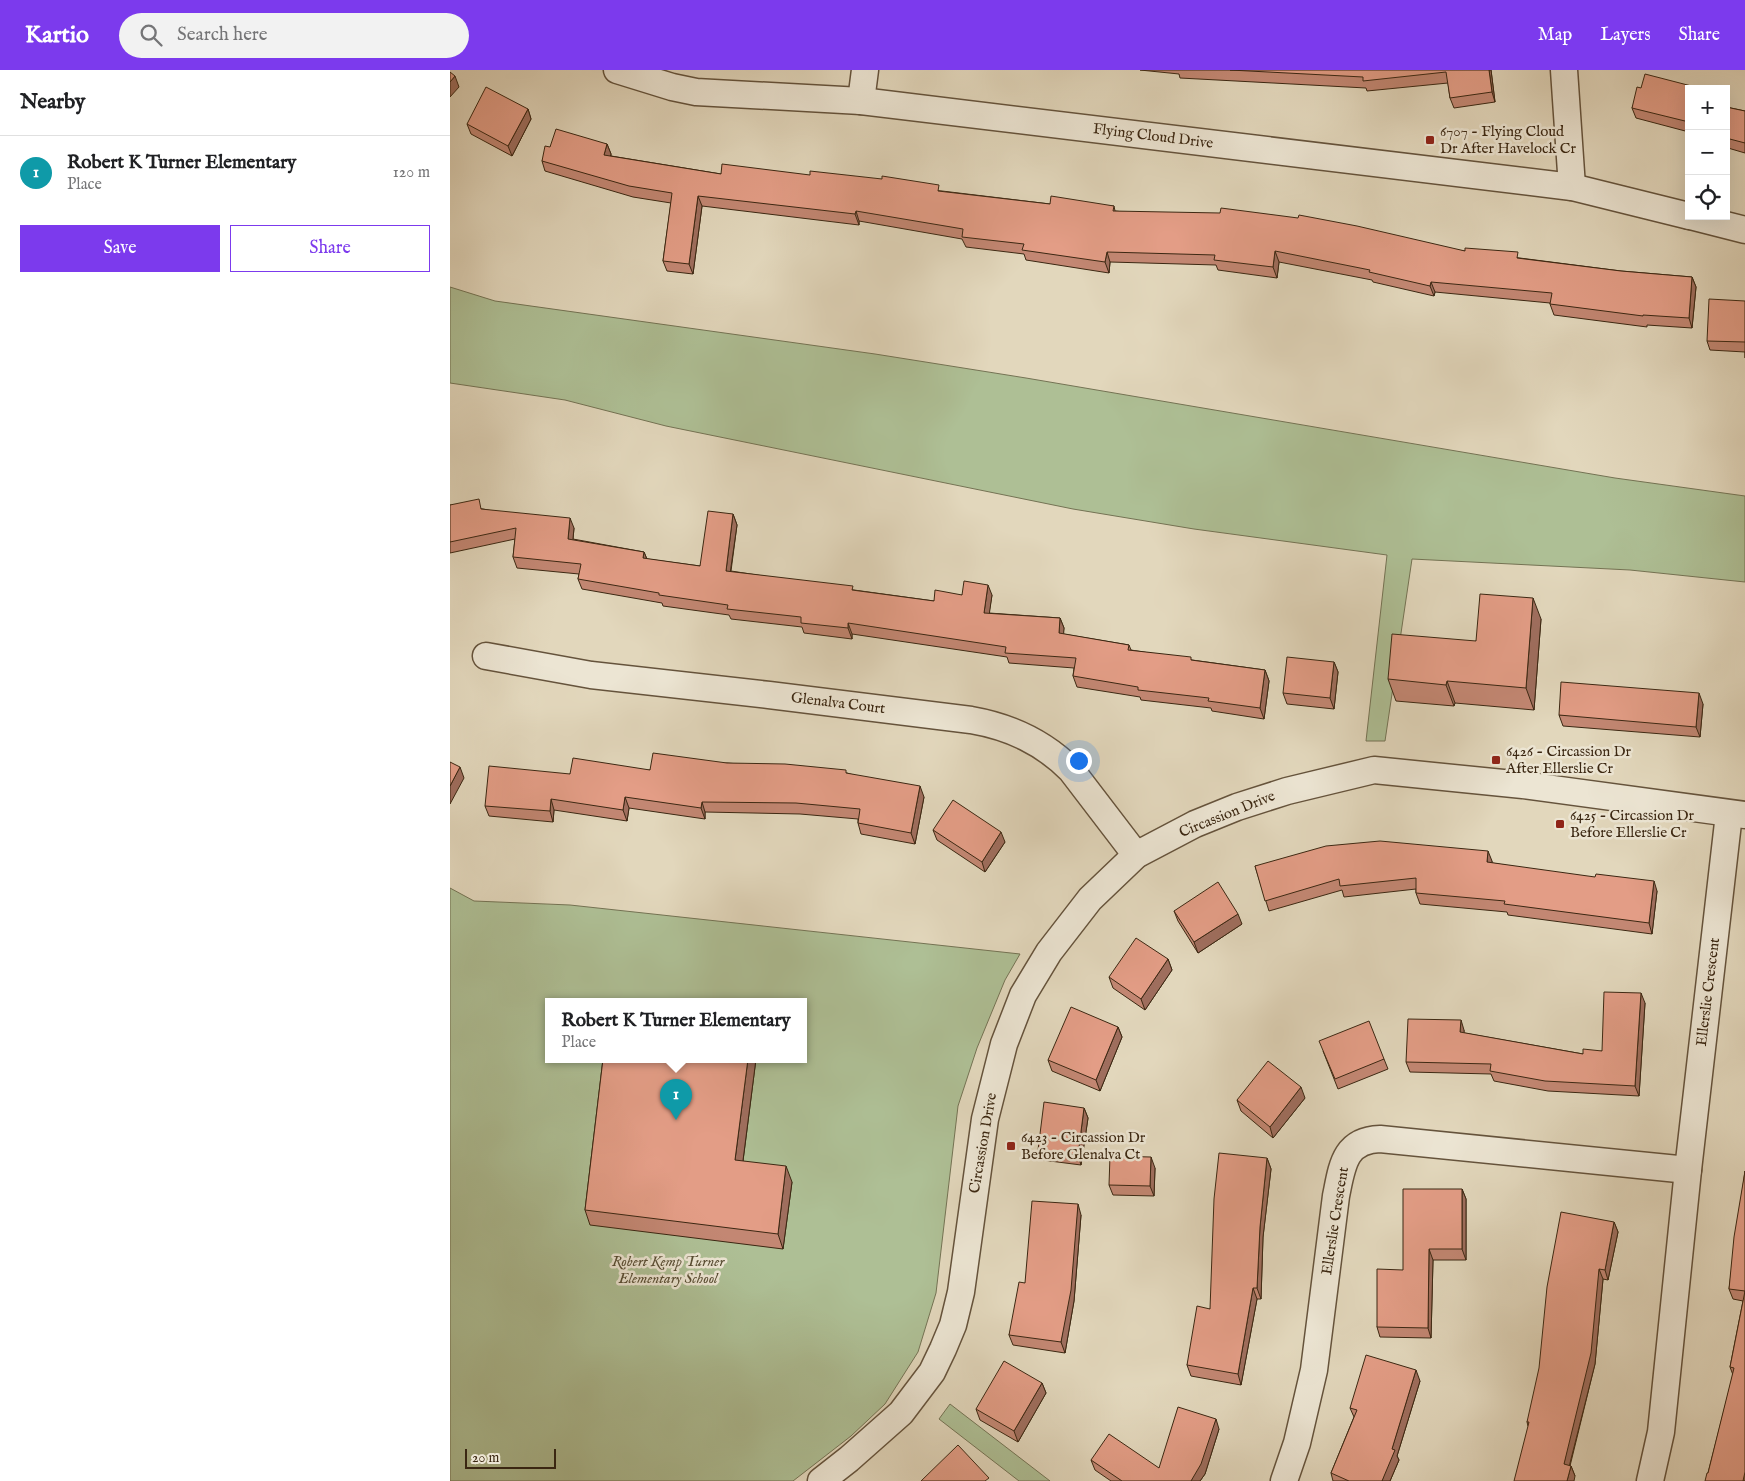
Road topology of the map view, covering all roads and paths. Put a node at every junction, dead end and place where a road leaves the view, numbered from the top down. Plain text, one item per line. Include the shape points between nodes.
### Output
1 (617, 70) edge
2 (865, 70) edge
3 (1564, 70) edge
4 (861, 101) junction
5 (1572, 187) junction
6 (1685, 215) edge
7 (1705, 220) edge
8 (1745, 230) edge
9 (486, 656) dead end
10 (1737, 815) edge
11 (1136, 855) junction
12 (1688, 1170) junction
13 (821, 1481) edge
14 (1284, 1481) edge
15 (1650, 1481) edge

1 - 4 street, Flying Cloud Drive via 696,92
2 - 4 street
3 - 5 street
4 - 5 street, Flying Cloud Drive
5 - 6 street, Flying Cloud Drive
7 - 8 street, Flying Cloud Drive
9 - 11 street, Glenalva Court via 591,674 972,720 1003,727 1046,748 1065,764
10 - 11 street, Circassion Drive via 1374,770 1237,807 1195,824
10 - 12 street, Ellerslie Crescent
11 - 13 street, Circassion Drive via 1090,899 1049,952 1023,995 1004,1044 985,1119 961,1292 952,1325 932,1372 901,1413
12 - 14 street, Ellerslie Crescent via 1380,1139 1366,1140 1355,1147 1346,1156 1336,1196 1314,1370 1297,1444
12 - 15 street, Ellerslie Crescent via 1661,1432

